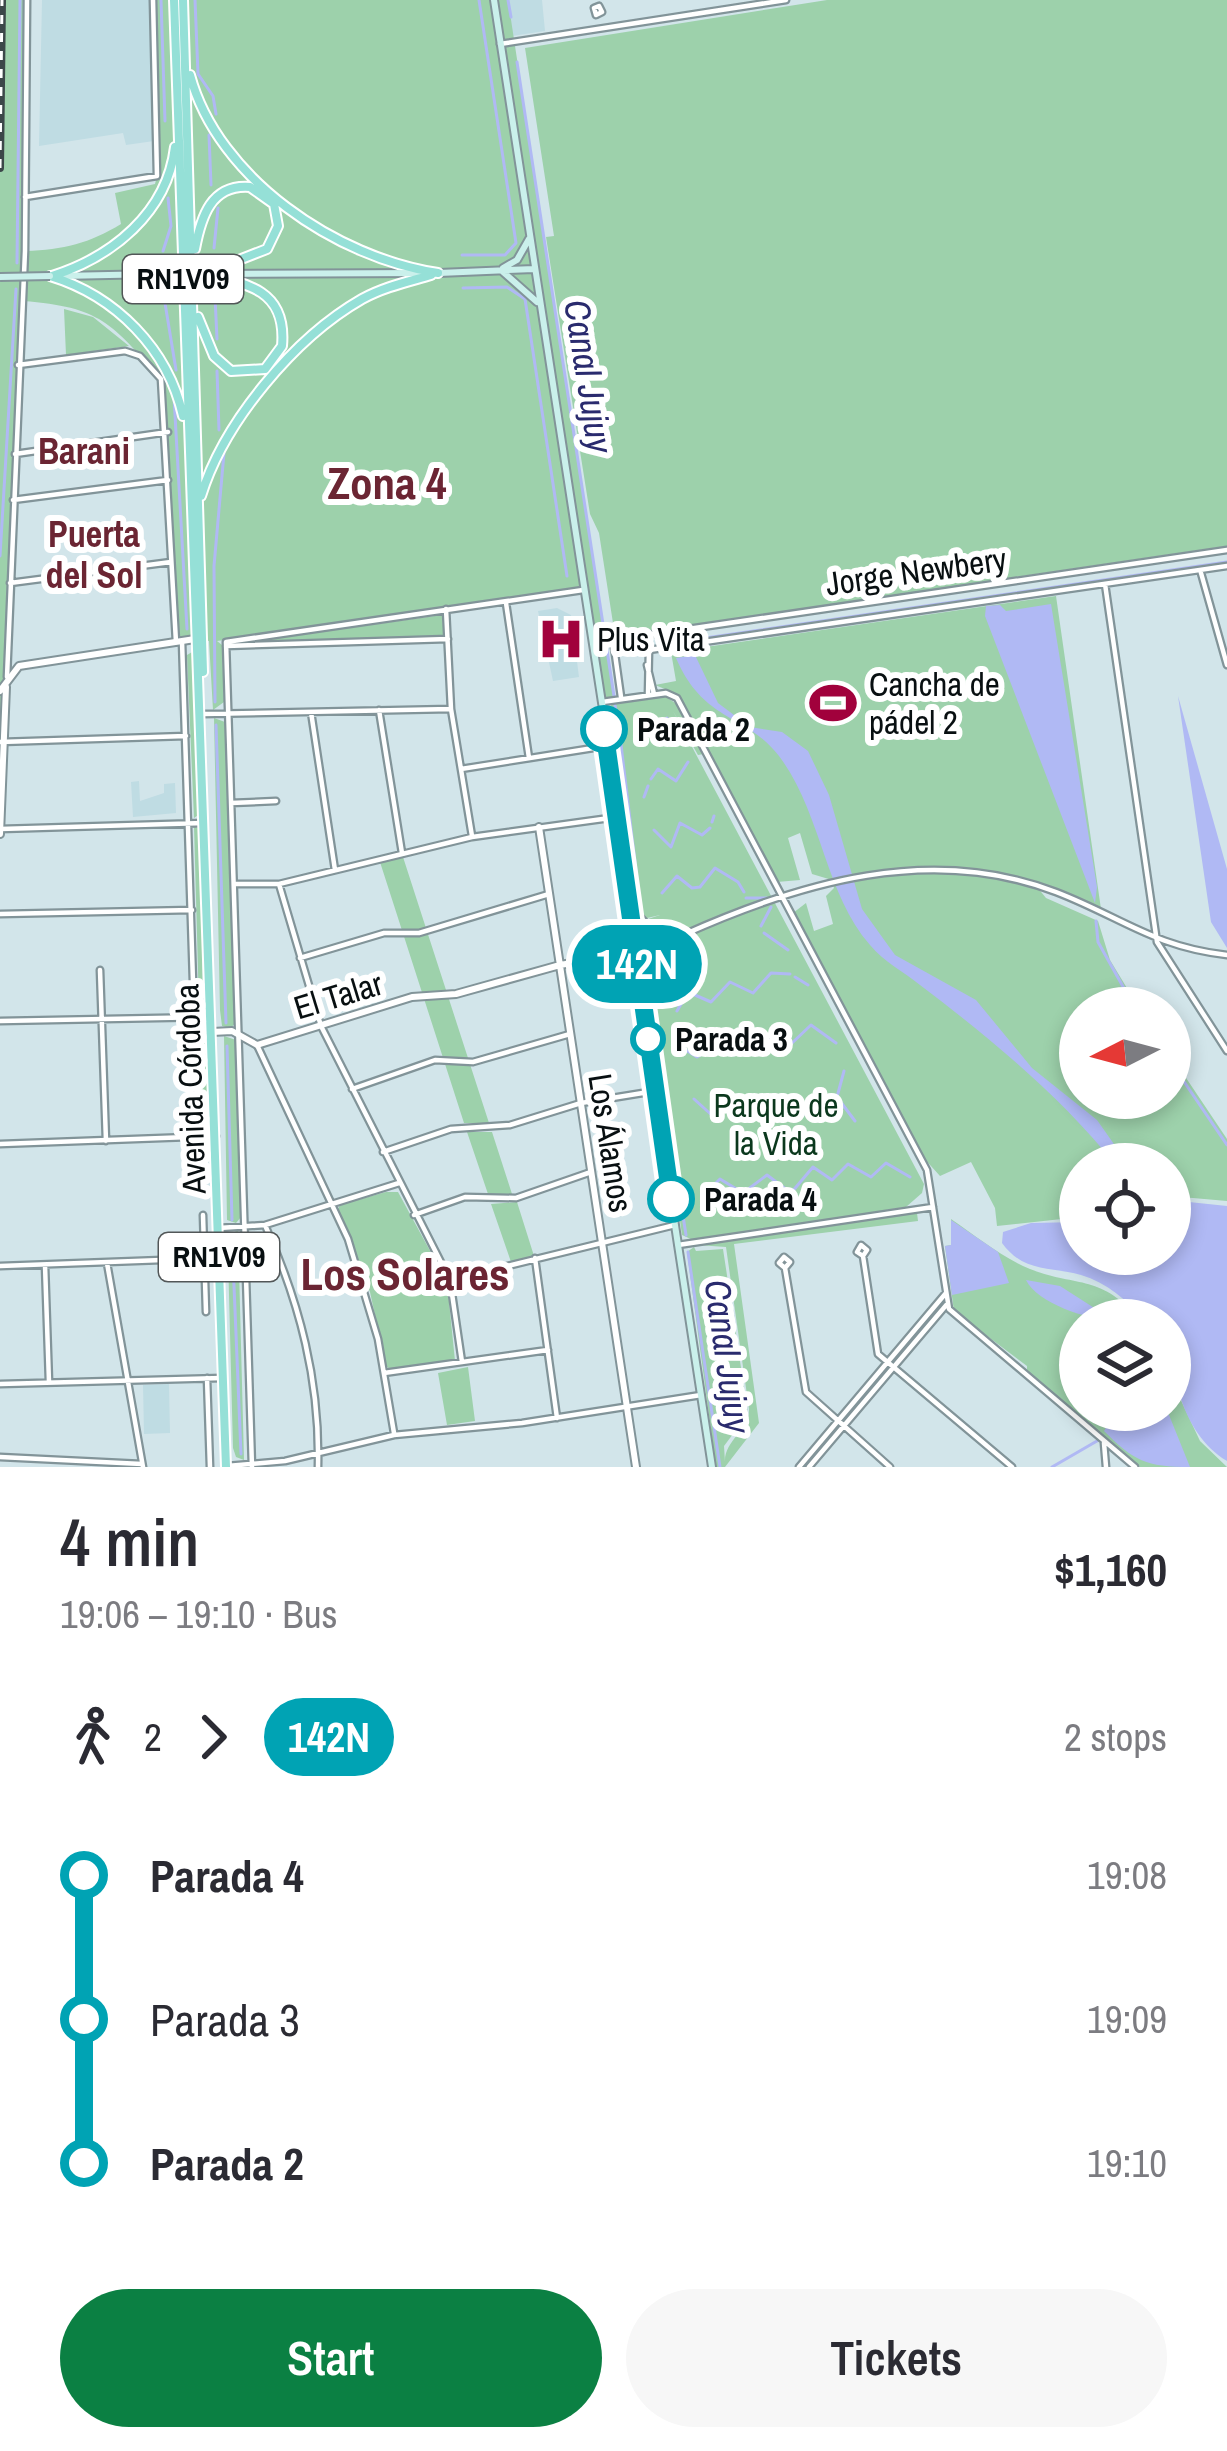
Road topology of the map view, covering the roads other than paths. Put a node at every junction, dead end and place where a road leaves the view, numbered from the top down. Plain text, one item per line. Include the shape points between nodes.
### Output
1 (27, 0) edge
2 (153, 0) edge
3 (179, 0) edge
4 (494, 0) edge
5 (786, 0) edge
6 (500, 44) junction
7 (185, 56) junction
8 (178, 122) junction
9 (25, 197) junction
10 (530, 236) junction
11 (192, 268) junction
12 (499, 269) junction
13 (534, 269) junction
14 (438, 273) junction
15 (201, 274) junction
16 (50, 276) junction
17 (0, 277) edge
18 (193, 298) junction
19 (540, 306) junction
20 (19, 365) junction
21 (168, 432) junction
22 (188, 436) junction
23 (15, 454) junction
24 (170, 480) junction
25 (14, 500) junction
26 (199, 503) junction
27 (1227, 550) edge
28 (172, 561) junction
29 (1227, 566) edge
30 (1200, 570) junction
31 (10, 583) junction
32 (1105, 584) junction
33 (583, 590) junction
34 (506, 601) junction
35 (446, 609) junction
36 (195, 639) junction
37 (448, 639) junction
38 (179, 642) junction
39 (226, 644) junction
40 (1227, 665) edge
41 (7, 677) junction
42 (0, 691) edge
43 (651, 695) junction
44 (621, 699) junction
45 (600, 703) junction
46 (452, 709) junction
47 (379, 710) junction
48 (202, 712) junction
49 (311, 712) junction
50 (228, 714) junction
51 (186, 736) junction
52 (2, 738) edge
53 (606, 746) junction
54 (529, 758) junction
55 (461, 769) junction
56 (276, 801) dead end
57 (231, 803) junction
58 (617, 817) junction
59 (206, 823) junction
60 (190, 824) junction
61 (539, 827) junction
62 (0, 831) edge
63 (472, 837) junction
64 (402, 853) junction
65 (335, 870) junction
66 (234, 884) junction
67 (279, 884) junction
68 (549, 893) junction
69 (782, 898) junction
70 (632, 908) junction
71 (192, 910) junction
72 (0, 914) edge
73 (658, 934) junction
74 (683, 934) junction
75 (636, 942) junction
76 (1157, 942) junction
77 (619, 955) junction
78 (1227, 956) edge
79 (300, 958) junction
80 (667, 958) junction
81 (637, 962) junction
82 (560, 965) junction
83 (662, 967) junction
84 (100, 970) dead end
85 (195, 1016) junction
86 (212, 1017) junction
87 (103, 1018) junction
88 (0, 1021) edge
89 (321, 1026) junction
90 (646, 1029) junction
91 (212, 1032) junction
92 (238, 1034) junction
93 (570, 1034) junction
94 (256, 1045) junction
95 (1227, 1051) edge
96 (352, 1089) junction
97 (656, 1091) junction
98 (580, 1103) junction
99 (216, 1136) junction
100 (198, 1137) junction
101 (106, 1141) junction
102 (0, 1144) edge
103 (383, 1152) junction
104 (591, 1172) junction
105 (399, 1183) junction
106 (332, 1205) junction
107 (933, 1207) junction
108 (203, 1215) dead end
109 (414, 1215) junction
110 (244, 1226) junction
111 (265, 1226) junction
112 (675, 1226) junction
113 (219, 1228) junction
114 (602, 1241) junction
115 (678, 1245) junction
116 (863, 1256) dead end
117 (205, 1258) junction
118 (219, 1258) junction
119 (535, 1258) junction
120 (106, 1263) junction
121 (45, 1265) junction
122 (0, 1266) edge
123 (785, 1268) dead end
124 (450, 1280) junction
125 (946, 1293) junction
126 (948, 1303) junction
127 (206, 1312) dead end
128 (548, 1350) junction
129 (462, 1362) junction
130 (890, 1365) junction
131 (384, 1373) junction
132 (207, 1378) junction
133 (224, 1378) junction
134 (125, 1380) junction
135 (50, 1382) junction
136 (0, 1384) edge
137 (701, 1396) junction
138 (627, 1407) junction
139 (557, 1418) junction
140 (840, 1425) junction
141 (394, 1435) junction
142 (1104, 1440) junction
143 (319, 1455) junction
144 (0, 1457) edge
145 (51, 1464) edge
146 (142, 1465) edge
147 (252, 1465) edge
148 (226, 1466) edge
149 (210, 1467) edge
150 (319, 1467) edge
151 (636, 1467) edge
152 (712, 1467) edge
153 (799, 1467) edge
154 (809, 1467) edge
155 (890, 1467) edge
156 (1012, 1467) edge
157 (1106, 1467) edge
158 (1135, 1467) edge

1 - 9 street
2 - 9 street via 158,176
3 - 7 main road, Avenida Córdoba / RN1V09
3 - 8 main road, Avenida Córdoba / RN1V09
4 - 6 main road
5 - 6 street
6 - 10 main road
7 - 11 main road, Avenida Córdoba / RN1V09
7 - 14 main road via 221,141 307,223 358,254
8 - 16 main road via 169,174 141,223 106,252
8 - 22 main road, Avenida Córdoba / RN1V09
9 - 20 street
10 - 12 main road via 517,260
10 - 13 main road
11 - 15 main road via 210,203 234,187 263,193 277,210 272,242 249,260
11 - 18 main road, Avenida Córdoba / RN1V09
12 - 13 main road
12 - 14 main road
12 - 19 main road
13 - 19 main road
14 - 15 main road
14 - 26 main road via 374,293 316,334 234,421
15 - 16 main road, bridge
15 - 18 main road via 268,293 282,322 278,356 256,373 226,368 209,347
16 - 17 main road, bridge
16 - 22 main road via 111,305 158,354
18 - 26 main road, Avenida Córdoba / RN1V09
19 - 33 main road
20 - 21 street via 125,351 154,369 166,389
20 - 23 street
21 - 23 street
21 - 24 street
22 - 36 main road, Avenida Córdoba / RN1V09
23 - 25 street
24 - 25 street
24 - 28 street
25 - 31 street
26 - 48 main road, Avenida Córdoba / RN1V09
27 - 44 street, Jorge Newbery via 613,640
28 - 31 street
28 - 38 street
29 - 30 street
30 - 32 street
30 - 40 street
31 - 41 street
32 - 43 street via 650,650
32 - 76 street
33 - 34 street
33 - 45 main road
34 - 35 street
34 - 54 street
35 - 37 street
35 - 39 street
36 - 38 street
36 - 48 main road, Avenida Córdoba / RN1V09
37 - 39 street
37 - 46 street
38 - 41 street via 19,666
38 - 51 street
39 - 50 street
41 - 42 street
41 - 52 street
43 - 44 street
43 - 69 street via 673,695
44 - 45 street
45 - 53 main road
46 - 47 street
46 - 55 street
47 - 49 street
47 - 64 street
48 - 50 street
48 - 59 main road, Avenida Córdoba / RN1V09
49 - 50 street
49 - 65 street
50 - 57 street
51 - 52 street
51 - 60 street
52 - 62 street
53 - 54 street
53 - 58 main road
54 - 55 street
55 - 63 street
56 - 57 street
57 - 66 street
58 - 61 street
58 - 70 main road
59 - 60 street
59 - 86 main road, Avenida Córdoba / RN1V09
60 - 62 street
60 - 71 street
61 - 63 street
61 - 68 street, Los Álamos
63 - 64 street
64 - 65 street
65 - 67 street
66 - 67 street
66 - 92 street
67 - 79 street
68 - 79 street
68 - 82 street, Los Álamos
69 - 74 street
69 - 76 street via 914,869 988,873 1062,894
69 - 107 street via 927,1170
70 - 73 main road
70 - 75 main road
71 - 72 street
71 - 85 street
73 - 74 street
73 - 75 main road
73 - 80 main road
74 - 80 street
75 - 77 street
75 - 81 main road
76 - 78 street
76 - 95 street
77 - 81 street
77 - 82 street, El Talar
79 - 89 street
80 - 83 main road
81 - 83 main road via 649,971
81 - 90 main road
82 - 89 street, El Talar
82 - 93 street, Los Álamos
83 - 90 main road
84 - 87 street
85 - 86 street
85 - 87 street
85 - 100 street
86 - 91 main road, Avenida Córdoba / RN1V09
87 - 88 street
87 - 101 street
89 - 94 street, El Talar
89 - 96 street
90 - 97 main road
91 - 92 street
91 - 99 main road, Avenida Córdoba / RN1V09
92 - 94 street
92 - 110 street
93 - 96 street via 473,1062 435,1060
93 - 98 street, Los Álamos
94 - 106 street
96 - 103 street
97 - 98 street
97 - 112 main road
98 - 103 street
98 - 104 street, Los Álamos
99 - 100 street
99 - 113 main road, Avenida Córdoba / RN1V09
100 - 101 street
101 - 102 street
103 - 105 street
104 - 109 street via 515,1198 465,1197
104 - 114 street, Los Álamos
105 - 106 street
105 - 109 street
106 - 111 street
106 - 131 street via 364,1286
107 - 115 street
107 - 125 street
108 - 117 street
109 - 124 street
110 - 111 street
110 - 113 street
110 - 147 street
111 - 143 street via 307,1342
112 - 114 street
112 - 115 main road
113 - 118 main road, Avenida Córdoba / RN1V09
114 - 119 street
114 - 138 street, Los Álamos
115 - 137 main road
116 - 130 street via 877,1350
117 - 118 street
117 - 120 street
117 - 127 street
118 - 133 main road, Avenida Córdoba / RN1V09
119 - 124 street
119 - 128 street
120 - 121 street
120 - 134 street
121 - 122 street
121 - 135 street
123 - 140 street via 806,1392
124 - 129 street
125 - 126 street
125 - 130 street
126 - 130 street
126 - 142 street
128 - 129 street
128 - 139 street
129 - 131 street
130 - 140 street
130 - 156 street
131 - 141 street
132 - 133 street
132 - 134 street
132 - 149 street
133 - 148 main road, Avenida Córdoba / RN1V09
134 - 135 street
134 - 146 street
135 - 136 street
137 - 138 street
137 - 152 main road
138 - 139 street
138 - 151 street, Los Álamos
139 - 141 street
140 - 153 street
140 - 154 street
140 - 155 street
141 - 143 street
142 - 157 street
142 - 158 street
143 - 147 street
143 - 150 street
144 - 145 street
145 - 146 street
147 - 148 street

